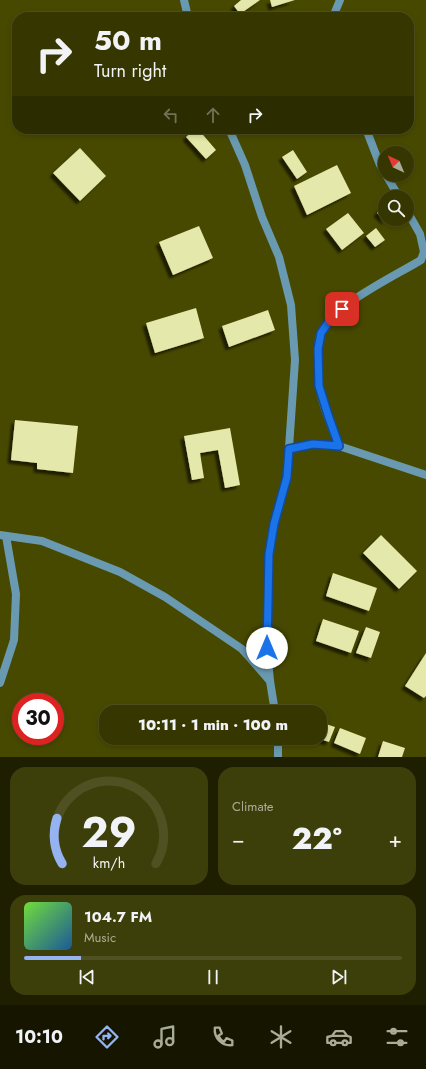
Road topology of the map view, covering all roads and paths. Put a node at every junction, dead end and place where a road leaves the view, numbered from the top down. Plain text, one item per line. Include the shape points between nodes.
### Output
1 (184, 0) edge
2 (340, 0) edge
3 (187, 12) edge
4 (335, 12) edge
5 (231, 134) edge
6 (368, 134) edge
7 (378, 160) edge
8 (414, 223) edge
9 (339, 446) junction
10 (289, 449) junction
11 (426, 475) edge
12 (3, 536) edge
13 (270, 681) junction
14 (0, 683) edge
15 (275, 705) edge
16 (278, 745) edge
17 (278, 757) edge

1 - 3 street
2 - 4 street
5 - 10 street via 279,257 291,305 295,360
6 - 7 street
8 - 9 street via 420,234 424,252 421,260 353,300 332,317 321,333 318,349 319,386
9 - 10 street via 313,444
9 - 11 street
10 - 13 street via 287,477 269,554 267,648
12 - 13 street via 42,541 120,572 165,597 242,649
12 - 14 street via 16,594 14,640
13 - 15 street
16 - 17 street

